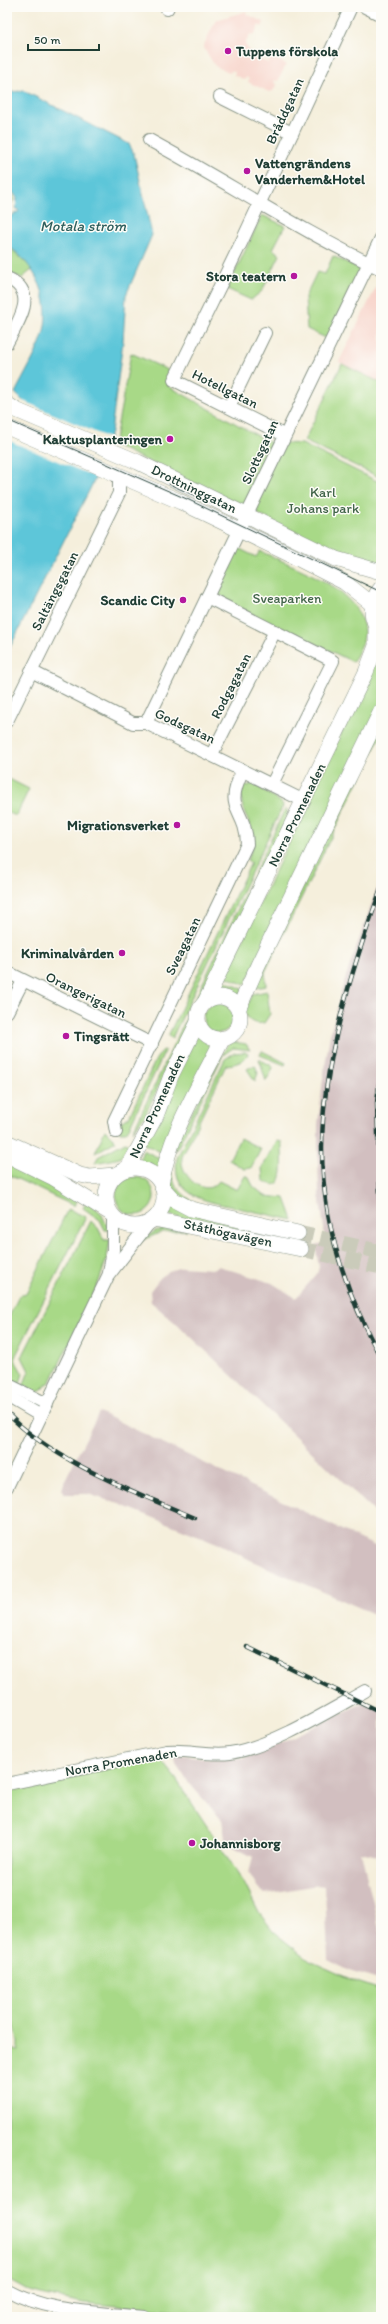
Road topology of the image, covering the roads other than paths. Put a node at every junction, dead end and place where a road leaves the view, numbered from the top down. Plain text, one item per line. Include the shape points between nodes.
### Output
1 (351, 7) edge
2 (365, 7) edge
3 (381, 15) edge
4 (220, 97) dead end
5 (292, 133) junction
6 (149, 140) dead end
7 (259, 203) junction
8 (381, 238) edge
9 (369, 264) junction
10 (381, 270) edge
11 (7, 278) edge
12 (265, 333) dead end
13 (7, 343) edge
14 (174, 380) joint
15 (12, 407) edge
16 (229, 407) junction
17 (8, 427) edge
18 (279, 432) junction
19 (113, 472) junction
20 (247, 514) junction
21 (239, 531) junction
22 (381, 572) edge
23 (381, 588) edge
24 (207, 597) junction
25 (372, 604) junction
26 (378, 630) edge
27 (275, 631) junction
28 (31, 671) junction
29 (381, 711) edge
30 (7, 721) edge
31 (146, 723) junction
32 (212, 754) junction
33 (244, 770) junction
34 (272, 784) junction
35 (304, 801) junction
36 (7, 972) edge
37 (22, 981) junction
38 (206, 1000) junction
39 (238, 1010) junction
40 (7, 1012) edge
41 (198, 1022) junction
42 (222, 1038) junction
43 (152, 1044) junction
44 (116, 1132) dead end
45 (7, 1142) edge
46 (7, 1155) edge
47 (119, 1171) junction
48 (55, 1172) junction
49 (161, 1185) junction
50 (110, 1210) junction
51 (147, 1222) junction
52 (298, 1233) tunnel mouth
53 (301, 1249) tunnel mouth
54 (108, 1276) junction
55 (7, 1384) edge
56 (7, 1396) edge
57 (47, 1404) junction
58 (41, 1416) junction
59 (7, 1487) edge
60 (365, 1691) dead end
61 (7, 1784) edge
62 (7, 2290) edge
63 (144, 2317) edge

1 - 5 street, Bråddgatan
2 - 3 street
4 - 5 street
5 - 7 street, Bråddgatan
6 - 7 street
7 - 9 street
7 - 14 street, Bråddgatan via 218,298
8 - 9 street, Slottsgatan
9 - 10 street
9 - 18 street, Slottsgatan
11 - 13 street via 15,282 24,293 25,301 23,311
12 - 16 street
14 - 16 street, Hotellgatan
15 - 20 main road, Drottninggatan
16 - 18 street, Hotellgatan
17 - 19 main road, Drottninggatan
18 - 20 street, Slottsgatan
19 - 21 main road, Drottninggatan
19 - 28 street, Saltängsgatan via 119,480 119,493
20 - 21 street, Slottsgatan
20 - 22 main road, Drottninggatan via 336,559
21 - 24 street, Slottsgatan
21 - 25 main road, Drottninggatan via 344,582
23 - 25 main road
24 - 27 street
24 - 31 street, Slottsgatan
25 - 26 main road, Norra Promenaden via 373,620
26 - 35 main road, Norra Promenaden via 374,656
27 - 32 street, Rodgagatan
27 - 34 street via 333,661
28 - 30 street, Saltängsgatan
28 - 31 street, Godsgatan via 133,722
29 - 39 main road
31 - 32 street, Godsgatan
32 - 33 street, Godsgatan
33 - 34 street, Godsgatan
33 - 43 street, Sveagatan via 236,784 234,804 247,831 247,844
34 - 35 street, Godsgatan
35 - 38 main road, Norra Promenaden
36 - 37 street, Orangerigatan
37 - 40 street
37 - 43 street, Orangerigatan
38 - 39 main road via 212,997 225,997
38 - 41 main road via 199,1010
39 - 42 main road via 240,1020 237,1029
41 - 42 main road via 207,1035
41 - 47 main road, Norra Promenaden via 171,1076 156,1116
42 - 49 main road, Norra Promenaden via 175,1136 166,1158
43 - 44 street, Sveagatan via 114,1121
45 - 48 main road
46 - 48 main road
47 - 48 main road
47 - 49 main road via 137,1168 146,1170 155,1176
47 - 50 main road via 108,1184
48 - 50 main road via 87,1188
49 - 51 main road via 163,1204
49 - 52 main road, Ståthögavägen via 174,1200 191,1209
50 - 51 main road via 125,1224
50 - 54 street via 113,1250
51 - 53 main road, Ståthögavägen
51 - 54 street via 122,1246 118,1263
54 - 57 street
55 - 57 street
56 - 58 street
57 - 58 street
58 - 59 street
60 - 61 street, Norra Promenaden via 292,1730 246,1750 220,1754 179,1750
62 - 63 street via 52,2307

